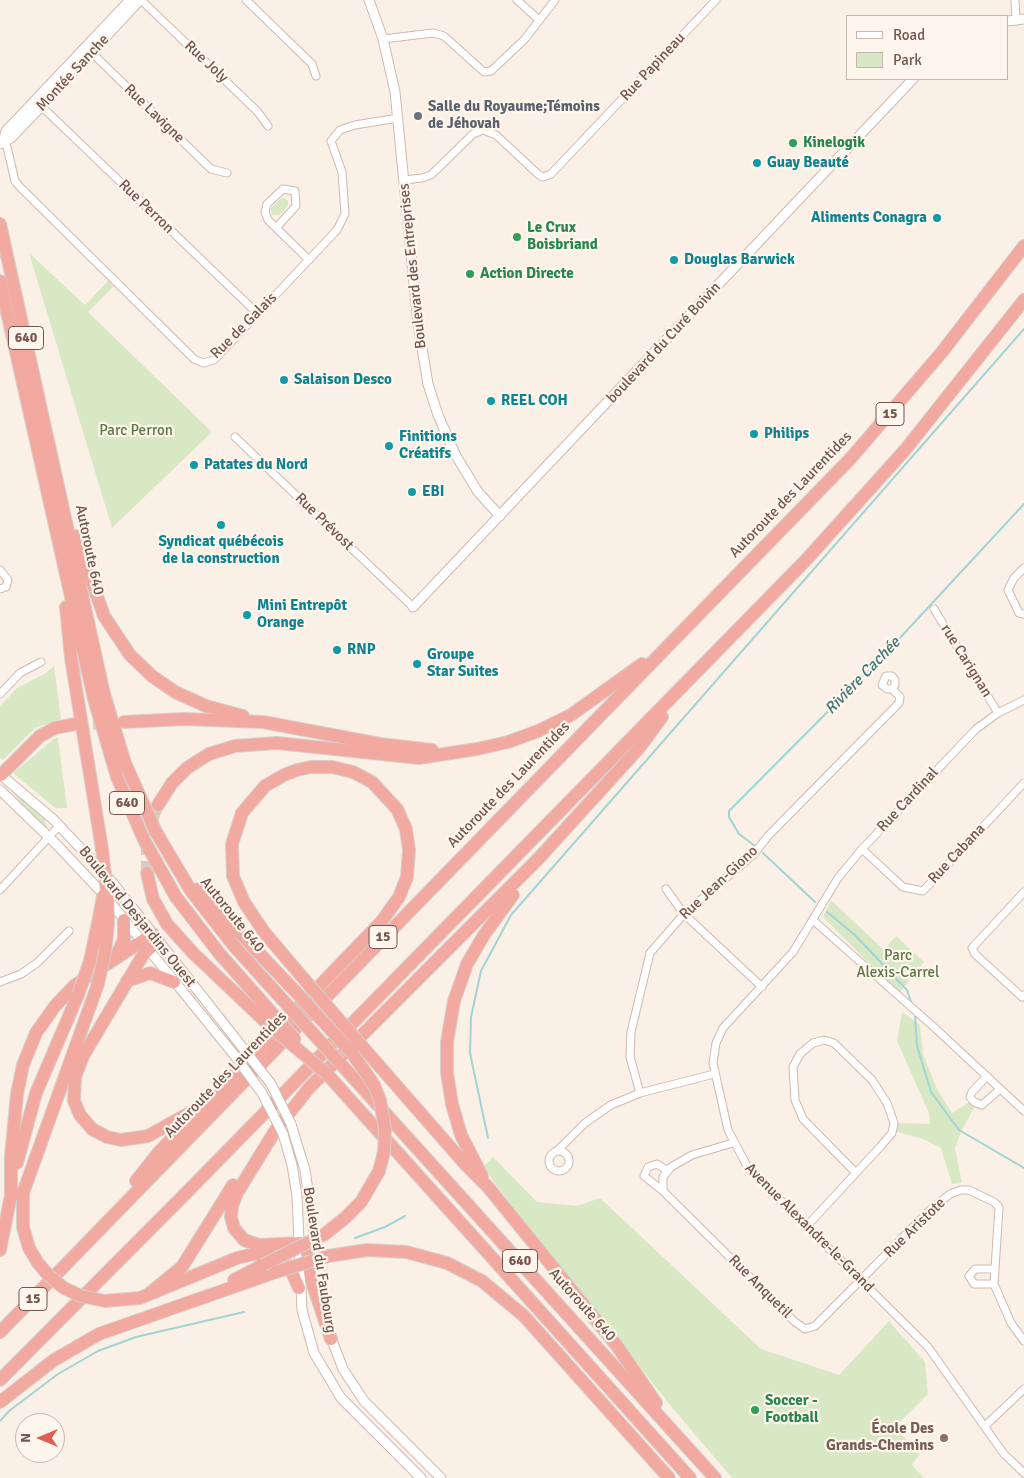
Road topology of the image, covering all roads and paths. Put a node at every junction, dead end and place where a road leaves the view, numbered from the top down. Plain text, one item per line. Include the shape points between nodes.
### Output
1 (130, 0) edge
2 (141, 0) edge
3 (246, 0) edge
4 (369, 0) edge
5 (517, 0) edge
6 (555, 0) edge
7 (716, 0) edge
8 (1016, 0) edge
9 (539, 20) junction
10 (1016, 20) edge
11 (383, 39) junction
12 (88, 50) junction
13 (316, 76) dead end
14 (912, 80) edge
15 (38, 103) junction
16 (398, 118) junction
17 (268, 126) dead end
18 (1, 143) edge
19 (227, 173) dead end
20 (404, 180) junction
21 (0, 224) edge
22 (277, 227) junction
23 (1024, 246) edge
24 (310, 260) junction
25 (0, 281) edge
26 (1024, 300) edge
27 (258, 314) junction
28 (235, 437) dead end
29 (59, 486) junction
30 (500, 516) junction
31 (60, 547) junction
32 (1024, 568) edge
33 (0, 570) edge
34 (0, 589) edge
35 (413, 606) joint
36 (934, 609) dead end
37 (1024, 614) edge
38 (672, 642) junction
39 (41, 662) dead end
40 (697, 672) junction
41 (892, 689) dead end
42 (0, 694) edge
43 (1024, 700) edge
44 (998, 713) junction
45 (124, 722) tunnel mouth
46 (263, 722) junction
47 (75, 724) tunnel mouth
48 (457, 752) junction
49 (0, 775) edge
50 (1024, 784) edge
51 (0, 790) edge
52 (158, 805) tunnel mouth
53 (59, 826) junction
54 (49, 837) junction
55 (862, 849) junction
56 (539, 858) junction
57 (172, 862) junction
58 (147, 873) tunnel mouth
59 (666, 889) dead end
60 (0, 890) edge
61 (1024, 892) edge
62 (684, 914) junction
63 (124, 920) junction
64 (103, 921) junction
65 (814, 921) junction
66 (69, 931) dead end
67 (155, 937) junction
68 (145, 946) junction
69 (111, 955) junction
70 (127, 981) junction
71 (0, 982) edge
72 (174, 982) junction
73 (762, 987) junction
74 (1024, 996) edge
75 (274, 1023) junction
76 (243, 1048) joint
77 (235, 1056) joint
78 (302, 1074) junction
79 (714, 1074) junction
80 (987, 1076) junction
81 (1000, 1088) junction
82 (640, 1093) junction
83 (208, 1101) junction
84 (1024, 1111) edge
85 (733, 1143) junction
86 (557, 1151) dead end
87 (668, 1171) junction
88 (856, 1172) junction
89 (488, 1187) junction
90 (662, 1191) junction
91 (11, 1198) junction
92 (806, 1227) junction
93 (95, 1234) junction
94 (299, 1243) junction
95 (0, 1250) edge
96 (993, 1269) junction
97 (861, 1281) junction
98 (994, 1284) junction
99 (300, 1288) junction
100 (150, 1293) junction
101 (196, 1299) junction
102 (0, 1332) edge
103 (331, 1339) junction
104 (1024, 1341) edge
105 (0, 1380) edge
106 (1024, 1389) edge
107 (0, 1402) edge
108 (985, 1426) junction
109 (688, 1448) junction
110 (652, 1459) junction
111 (1024, 1474) edge
112 (436, 1477) edge
113 (421, 1478) edge
114 (658, 1478) edge
115 (669, 1478) edge
116 (690, 1478) edge
117 (715, 1478) edge

1 - 12 street, Montée Sanche
2 - 12 street, Montée Sanche
2 - 17 street, Rue Joly via 257,111
3 - 13 street via 312,64
4 - 11 street, Boulevard des Entreprises
5 - 9 street
6 - 9 street
7 - 20 street, Rue Papineau via 551,174 540,176 494,134 483,130 473,134 431,175
8 - 10 street
9 - 11 street via 495,70 484,72 444,36 433,33
11 - 16 street, Boulevard des Entreprises
12 - 15 street, Montée Sanche
12 - 19 street, Rue Lavigne via 211,169
14 - 30 street, boulevard du Curé Boivin
15 - 18 street, Montée Sanche via 11,138
15 - 27 street, Rue Perron
16 - 20 street, Boulevard des Entreprises
16 - 24 street, Rue de Galais via 340,130 330,141 342,172 345,214 337,230
18 - 27 street, Rue de Galais via 7,147 15,180 20,187 194,359 203,363 214,360
20 - 30 street, Boulevard des Entreprises via 419,331 428,384 455,454 478,492
21 - 29 highway, Autoroute 640 / 640
22 - 22 street via 268,220 267,204 282,189 295,190 296,206
22 - 24 street
23 - 38 highway, Autoroute des Laurentides / 15 via 942,352 868,438
24 - 27 street, Rue de Galais
25 - 31 highway, Autoroute 640 / 640
26 - 40 highway, 15 via 945,402 880,478
28 - 35 street, Rue Prévost
29 - 46 highway via 98,602 113,632 130,655 160,682 182,696
29 - 57 highway, Autoroute 640 / 640 via 112,723 137,794
30 - 35 street, boulevard du Curé Boivin
31 - 64 highway, bridge via 71,658 106,881
31 - 75 highway, Autoroute 640 / 640 via 100,724 138,828 169,885 194,922
32 - 37 street via 1008,590 1019,613
33 - 34 street via 6,575 8,584
36 - 44 street, rue Carignan
38 - 48 highway via 591,702 559,721 508,742
38 - 93 highway, Autoroute des Laurentides / 15
39 - 42 street via 20,674
40 - 56 highway via 639,748
40 - 78 highway, 15
41 - 62 street, Rue Jean-Giono via 900,697 899,703 754,854
43 - 44 street, Rue Cardinal
44 - 55 street, Rue Cardinal via 970,735
45 - 46 highway via 184,719
46 - 48 highway via 390,746
47 - 49 highway via 55,728 40,736
48 - 52 highway via 411,758 277,743 235,746 209,754 187,768 172,783
49 - 53 street, Boulevard Desjardins Ouest
50 - 55 street, Rue Cabana via 924,891 903,887
51 - 54 street, Boulevard Desjardins Ouest
53 - 54 street
53 - 67 street, Boulevard Desjardins Ouest via 113,883
54 - 60 street
54 - 63 street, Boulevard Desjardins Ouest
55 - 65 street, Rue Cardinal via 838,878
56 - 89 highway via 472,955 459,983 449,1022 446,1062 452,1104 464,1142
56 - 94 highway via 309,1088 284,1118 248,1175 232,1206 232,1223 236,1232 254,1244
57 - 101 highway, bridge via 352,1053 374,1085 385,1129 384,1152 378,1171 361,1202 345,1218 325,1234
57 - 109 highway, Autoroute 640 / 640, bridge via 220,929
58 - 75 highway via 153,899 171,930
59 - 62 street
61 - 74 street via 972,948
62 - 73 street
62 - 82 street, Rue Jean-Giono via 650,953 631,1032 630,1057
63 - 68 street, Boulevard Desjardins Ouest
63 - 69 highway via 124,939
64 - 69 highway
64 - 91 highway, bridge via 78,994 32,1105
65 - 73 street, Avenue Alexandre-le-Grand via 793,952
65 - 80 street
66 - 71 street via 37,963
67 - 68 highway
67 - 76 street, Boulevard Desjardins Ouest
68 - 69 highway
68 - 70 highway
68 - 72 street, Boulevard Desjardins Ouest
69 - 91 highway via 65,994 39,1029 29,1049 15,1106
69 - 100 highway, bridge via 23,1193 23,1227 29,1248 38,1263 69,1291 105,1302 127,1301
70 - 72 highway via 150,973
70 - 83 highway via 76,1070 74,1096 83,1119 95,1132 108,1138 135,1139 161,1130
72 - 77 street, Boulevard Desjardins Ouest
73 - 79 street, Avenue Alexandre-le-Grand via 721,1032 714,1054
75 - 116 highway, 640, bridge via 327,1074
76 - 103 street, Boulevard du Faubourg, bridge via 271,1084 291,1124 305,1170
77 - 94 street, Boulevard du Faubourg, bridge via 262,1093 283,1134 295,1181
78 - 100 highway via 191,1254 172,1277
78 - 105 highway, 15
79 - 82 street
79 - 85 street, Avenue Alexandre-le-Grand
80 - 81 street
80 - 81 street via 971,1094 974,1102 982,1105
81 - 84 street
82 - 86 street via 611,1105 585,1123
83 - 89 highway, bridge via 382,921 405,884 409,843 397,809 366,778 332,767 290,772 265,786 242,813 232,844 234,876 244,902 264,932 309,985 361,1045 465,1164
83 - 93 highway via 159,1152
85 - 87 street via 692,1155
85 - 92 street, Avenue Alexandre-le-Grand via 751,1172
87 - 90 street via 663,1177
87 - 90 street, Rue Anquetil via 657,1164 648,1167 644,1176
88 - 88 street via 892,1133 894,1123 887,1103 872,1080 834,1043 824,1040 813,1043 800,1054 793,1066 796,1100 803,1119
88 - 92 street
89 - 109 highway via 617,1346
90 - 97 street, Rue Anquetil via 805,1329 815,1326
91 - 95 highway
92 - 97 street, Avenue Alexandre-le-Grand
93 - 102 highway, Autoroute des Laurentides / 15
94 - 99 street, Boulevard du Faubourg
94 - 103 highway via 307,1247 311,1279
96 - 97 street, Rue Aristote via 999,1207 986,1198 961,1190 950,1194 931,1209
96 - 98 street, Rue Aristote
96 - 98 street via 975,1269 969,1276 974,1284
97 - 108 street, Avenue Alexandre-le-Grand via 928,1348
98 - 104 street, Rue Aristote via 1011,1323
99 - 100 highway via 286,1264 260,1254 236,1258
99 - 113 street, Boulevard du Faubourg via 307,1331 327,1377 349,1407
101 - 107 highway via 108,1330 76,1346 39,1370
101 - 110 highway, bridge via 328,1256 367,1250 406,1252 447,1263 482,1280 520,1312
103 - 112 street, Boulevard du Faubourg via 343,1369 364,1401
106 - 108 street
108 - 111 street, Avenue Alexandre-le-Grand
109 - 117 highway, Autoroute 640 / 640
110 - 114 highway
110 - 115 highway

